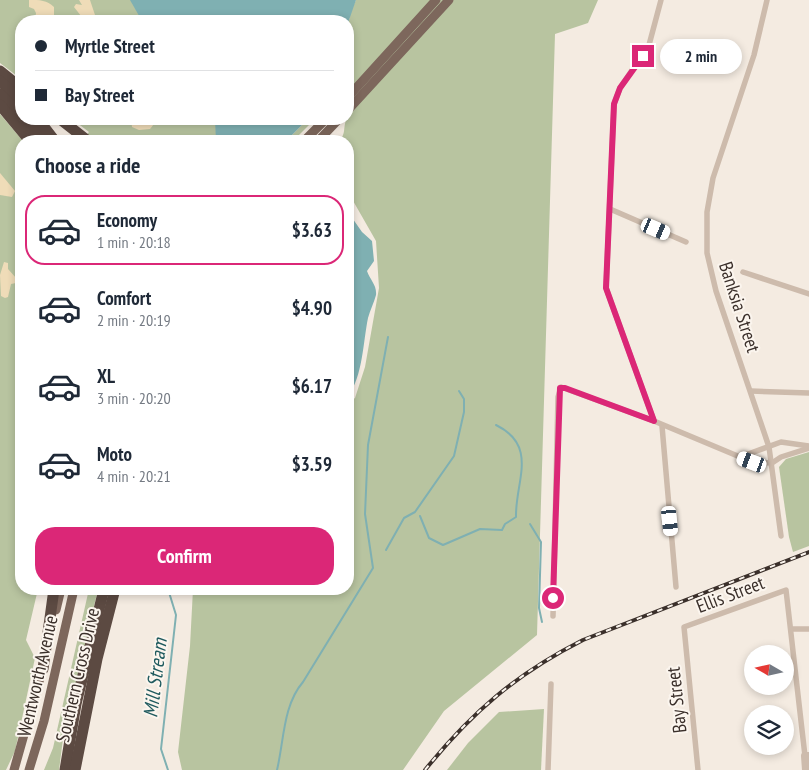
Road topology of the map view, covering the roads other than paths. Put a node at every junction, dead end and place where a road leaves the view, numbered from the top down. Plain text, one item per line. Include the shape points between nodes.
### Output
1 (436, 0) edge
2 (449, 0) edge
3 (661, 0) edge
4 (767, 0) edge
5 (0, 71) edge
6 (0, 81) edge
7 (15, 83) edge
8 (354, 90) edge
9 (0, 94) edge
10 (15, 95) edge
11 (354, 103) edge
12 (0, 105) edge
13 (15, 108) edge
14 (15, 123) edge
15 (17, 125) edge
16 (30, 125) edge
17 (43, 125) edge
18 (68, 125) edge
19 (320, 125) edge
20 (334, 125) edge
21 (25, 135) edge
22 (38, 135) edge
23 (50, 135) edge
24 (81, 135) edge
25 (310, 135) edge
26 (324, 135) edge
27 (610, 210) junction
28 (686, 242) dead end
29 (743, 272) dead end
30 (809, 294) edge
31 (751, 391) junction
32 (809, 393) edge
33 (654, 421) junction
34 (662, 426) junction
35 (768, 447) junction
36 (809, 447) edge
37 (740, 457) junction
38 (772, 463) junction
39 (781, 536) dead end
40 (676, 587) dead end
41 (53, 595) edge
42 (60, 595) edge
43 (73, 595) edge
44 (103, 595) edge
45 (114, 595) edge
46 (553, 616) dead end
47 (684, 627) joint
48 (791, 629) junction
49 (809, 629) edge
50 (43, 669) junction
51 (551, 684) dead end
52 (807, 756) edge
53 (14, 770) edge
54 (29, 770) edge
55 (65, 770) edge
56 (75, 770) edge
57 (548, 770) edge
58 (698, 770) edge
59 (806, 770) edge

1 - 8 main road
2 - 11 main road
3 - 27 street via 649,45 620,88 614,104
4 - 31 street, Banksia Street via 754,55 713,178 707,212 707,253 716,291
5 - 7 highway
6 - 10 highway
9 - 13 highway
12 - 14 highway
15 - 21 highway
16 - 22 highway
17 - 23 highway
18 - 24 highway
19 - 25 main road
20 - 26 main road
27 - 28 street
27 - 33 street via 606,288
29 - 30 street
31 - 32 street
31 - 35 street, Banksia Street
33 - 34 street
33 - 46 street via 561,388 558,397
34 - 37 street
34 - 40 street
35 - 36 street via 781,442
35 - 37 street
35 - 38 street, Banksia Street
36 - 38 street
37 - 38 street via 752,462
38 - 39 street, Banksia Street
41 - 50 highway
42 - 50 main road, Wentworth Avenue
43 - 54 main road, Wentworth Avenue via 44,721
44 - 55 highway, Southern Cross Drive via 76,704
45 - 56 highway, Southern Cross Drive via 87,702
47 - 48 street, Ellis Street via 786,590
47 - 58 street, Bay Street
48 - 49 street
48 - 52 street
50 - 53 main road, Wentworth Avenue
51 - 57 street
52 - 59 street

